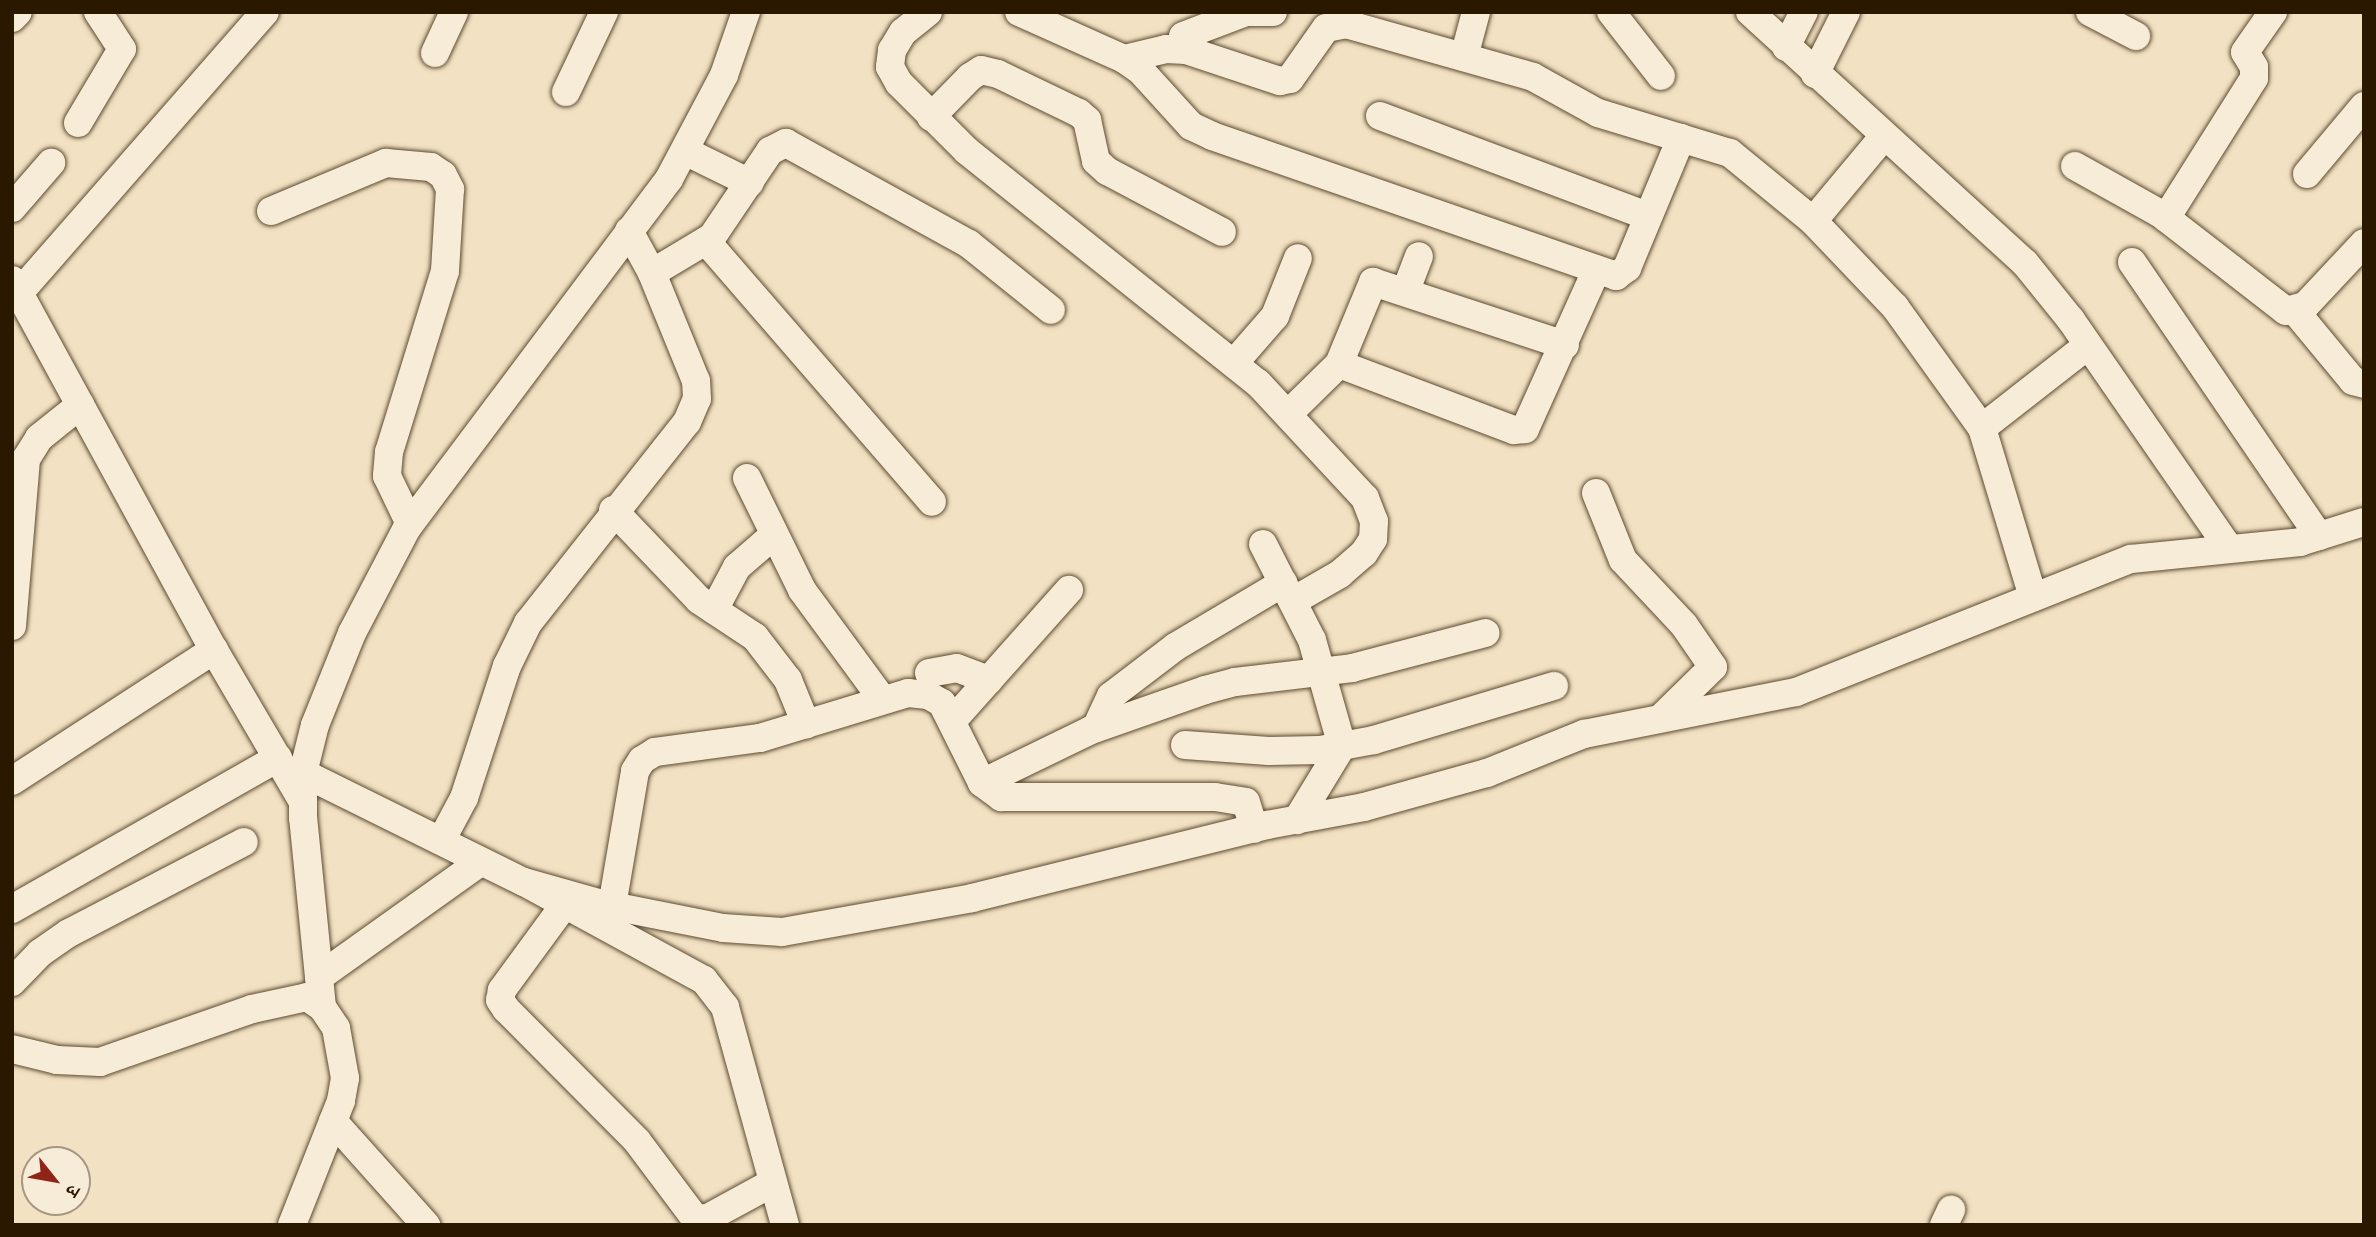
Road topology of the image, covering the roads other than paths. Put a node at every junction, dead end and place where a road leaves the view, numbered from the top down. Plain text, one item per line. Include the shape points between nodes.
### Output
1 (18, 12) edge
2 (98, 12) edge
3 (265, 12) edge
4 (454, 12) edge
5 (604, 12) edge
6 (746, 12) edge
7 (928, 12) edge
8 (1019, 12) edge
9 (1246, 12) edge
10 (1273, 12) edge
11 (1476, 12) edge
12 (1611, 12) edge
13 (1750, 12) edge
14 (1804, 12) edge
15 (1846, 12) edge
16 (2090, 12) edge
17 (2273, 12) edge
18 (12, 18) edge
19 (1070, 23) edge
20 (1180, 36) edge
21 (2136, 36) dead end
22 (1786, 47) junction
23 (435, 53) dead end
24 (1464, 57) junction
25 (1133, 65) junction
26 (1815, 74) junction
27 (1661, 76) dead end
28 (566, 92) dead end
29 (2364, 106) edge
30 (1380, 116) dead end
31 (931, 117) junction
32 (78, 123) dead end
33 (1884, 136) junction
34 (1681, 138) junction
35 (685, 151) junction
36 (51, 163) dead end
37 (2075, 166) dead end
38 (2307, 174) dead end
39 (750, 183) junction
40 (12, 208) edge
41 (271, 211) dead end
42 (1648, 216) junction
43 (2166, 218) junction
44 (1813, 221) junction
45 (629, 232) junction
46 (1222, 232) dead end
47 (706, 242) junction
48 (2364, 243) edge
49 (1419, 256) dead end
50 (1298, 258) dead end
51 (2132, 262) dead end
52 (1596, 271) junction
53 (652, 273) junction
54 (16, 286) edge
55 (1406, 290) junction
56 (1051, 310) dead end
57 (2296, 312) junction
58 (1565, 345) junction
59 (2087, 346) junction
60 (1235, 362) junction
61 (1339, 364) junction
62 (2364, 384) edge
63 (80, 405) junction
64 (1288, 414) junction
65 (1982, 428) junction
66 (747, 478) dead end
67 (1596, 494) dead end
68 (932, 502) dead end
69 (613, 510) junction
70 (2364, 522) edge
71 (410, 524) junction
72 (774, 535) junction
73 (2319, 536) junction
74 (1263, 544) dead end
75 (2228, 547) junction
76 (1069, 590) dead end
77 (1288, 592) junction
78 (2034, 597) junction
79 (714, 610) junction
80 (12, 626) edge
81 (1485, 633) dead end
82 (214, 650) junction
83 (1323, 672) junction
84 (929, 673) dead end
85 (989, 680) junction
86 (1554, 686) dead end
87 (882, 699) junction
88 (1662, 717) junction
89 (954, 719) junction
90 (806, 724) junction
91 (1096, 728) junction
92 (1185, 745) dead end
93 (1342, 746) junction
94 (278, 758) junction
95 (303, 773) junction
96 (12, 781) edge
97 (982, 783) junction
98 (303, 802) junction
99 (1297, 820) junction
100 (1254, 829) junction
101 (441, 841) junction
102 (244, 842) dead end
103 (480, 862) junction
104 (524, 882) junction
105 (565, 904) junction
106 (612, 906) junction
107 (12, 909) edge
108 (319, 977) junction
109 (12, 982) edge
110 (322, 1007) junction
111 (12, 1049) edge
112 (333, 1122) junction
113 (772, 1183) junction
114 (292, 1225) edge
115 (426, 1225) edge
116 (785, 1225) edge

1 - 18 street
2 - 32 street via 122,49
3 - 54 street
4 - 23 street
5 - 28 street
6 - 35 street via 724,75
7 - 31 street via 903,32 892,50 890,67
8 - 19 street
9 - 10 street
9 - 20 street
11 - 24 street
12 - 27 street
13 - 22 street
14 - 22 street
15 - 26 street
16 - 21 street
17 - 43 street via 2245,52 2254,78
19 - 25 street
20 - 24 street via 1280,81 1290,79 1326,28 1335,23
20 - 25 street
22 - 26 street
24 - 34 street via 1533,77 1598,113
25 - 52 street via 1191,126 1212,136
26 - 33 street
29 - 38 street
30 - 42 street
31 - 46 street via 970,76 981,70 998,74 1087,120 1096,161 1107,171
31 - 60 street via 967,151
33 - 44 street
33 - 59 street via 2025,262
34 - 42 street
34 - 44 street via 1730,153
35 - 39 street
35 - 45 street
36 - 40 street
37 - 43 street
39 - 47 street
39 - 56 street via 777,145 796,147 969,244
41 - 71 street via 386,163 411,161 431,167 443,175 450,189 445,271 389,452 387,476
42 - 52 street via 1622,274
43 - 57 street via 2277,307
44 - 65 street via 1904,318
45 - 53 street
45 - 71 street
47 - 53 street
47 - 68 street
48 - 57 street
49 - 55 street
50 - 60 street via 1275,316
51 - 73 street
52 - 58 street
53 - 69 street via 696,381 698,399 687,422
54 - 63 street
55 - 58 street
55 - 61 street via 1379,280 1368,286
57 - 62 street via 2353,381
58 - 61 street via 1530,425 1520,431
59 - 65 street
59 - 75 street
60 - 64 street
61 - 64 street
63 - 80 street via 39,438 26,458
63 - 82 street
64 - 77 street via 1342,467 1365,498 1374,521 1373,539 1364,553
65 - 78 street
66 - 72 street
67 - 88 street via 1623,560 1684,625 1713,667
69 - 79 street via 676,580
69 - 101 street via 528,623 507,666 464,798
70 - 73 street
71 - 95 street via 352,633 315,725
72 - 79 street via 737,568
72 - 87 street via 820,619
73 - 75 street
74 - 77 street
75 - 78 street via 2131,559
76 - 85 street
77 - 83 street
77 - 91 street via 1230,612 1136,676 1104,704
78 - 88 street via 1796,692
79 - 90 street via 755,637 788,680
81 - 83 street
82 - 94 street
82 - 96 street
83 - 91 street via 1235,682
83 - 93 street
84 - 85 street via 957,668
85 - 89 street
86 - 93 street
87 - 89 street via 928,695 942,703
87 - 90 street
88 - 99 street via 1584,734 1487,773
89 - 97 street
90 - 106 street via 760,738 654,752 642,760 635,771
91 - 97 street
92 - 93 street via 1269,751
93 - 99 street
94 - 98 street
94 - 107 street
95 - 98 street
95 - 101 street
97 - 100 street via 1002,797 1215,797 1246,802
98 - 108 street
99 - 100 street
100 - 106 street via 972,898 782,932 723,928
101 - 103 street
102 - 109 street via 69,933 40,953
103 - 104 street
103 - 108 street
104 - 105 street
104 - 106 street
105 - 113 street via 704,980 717,993 725,1007
105 - 113 street via 502,990 500,1000 506,1009 637,1141 694,1217 706,1219
108 - 110 street
110 - 111 street via 307,998 286,999 100,1062 57,1060
110 - 112 street via 336,1028 345,1078
112 - 114 street
112 - 115 street
113 - 116 street

